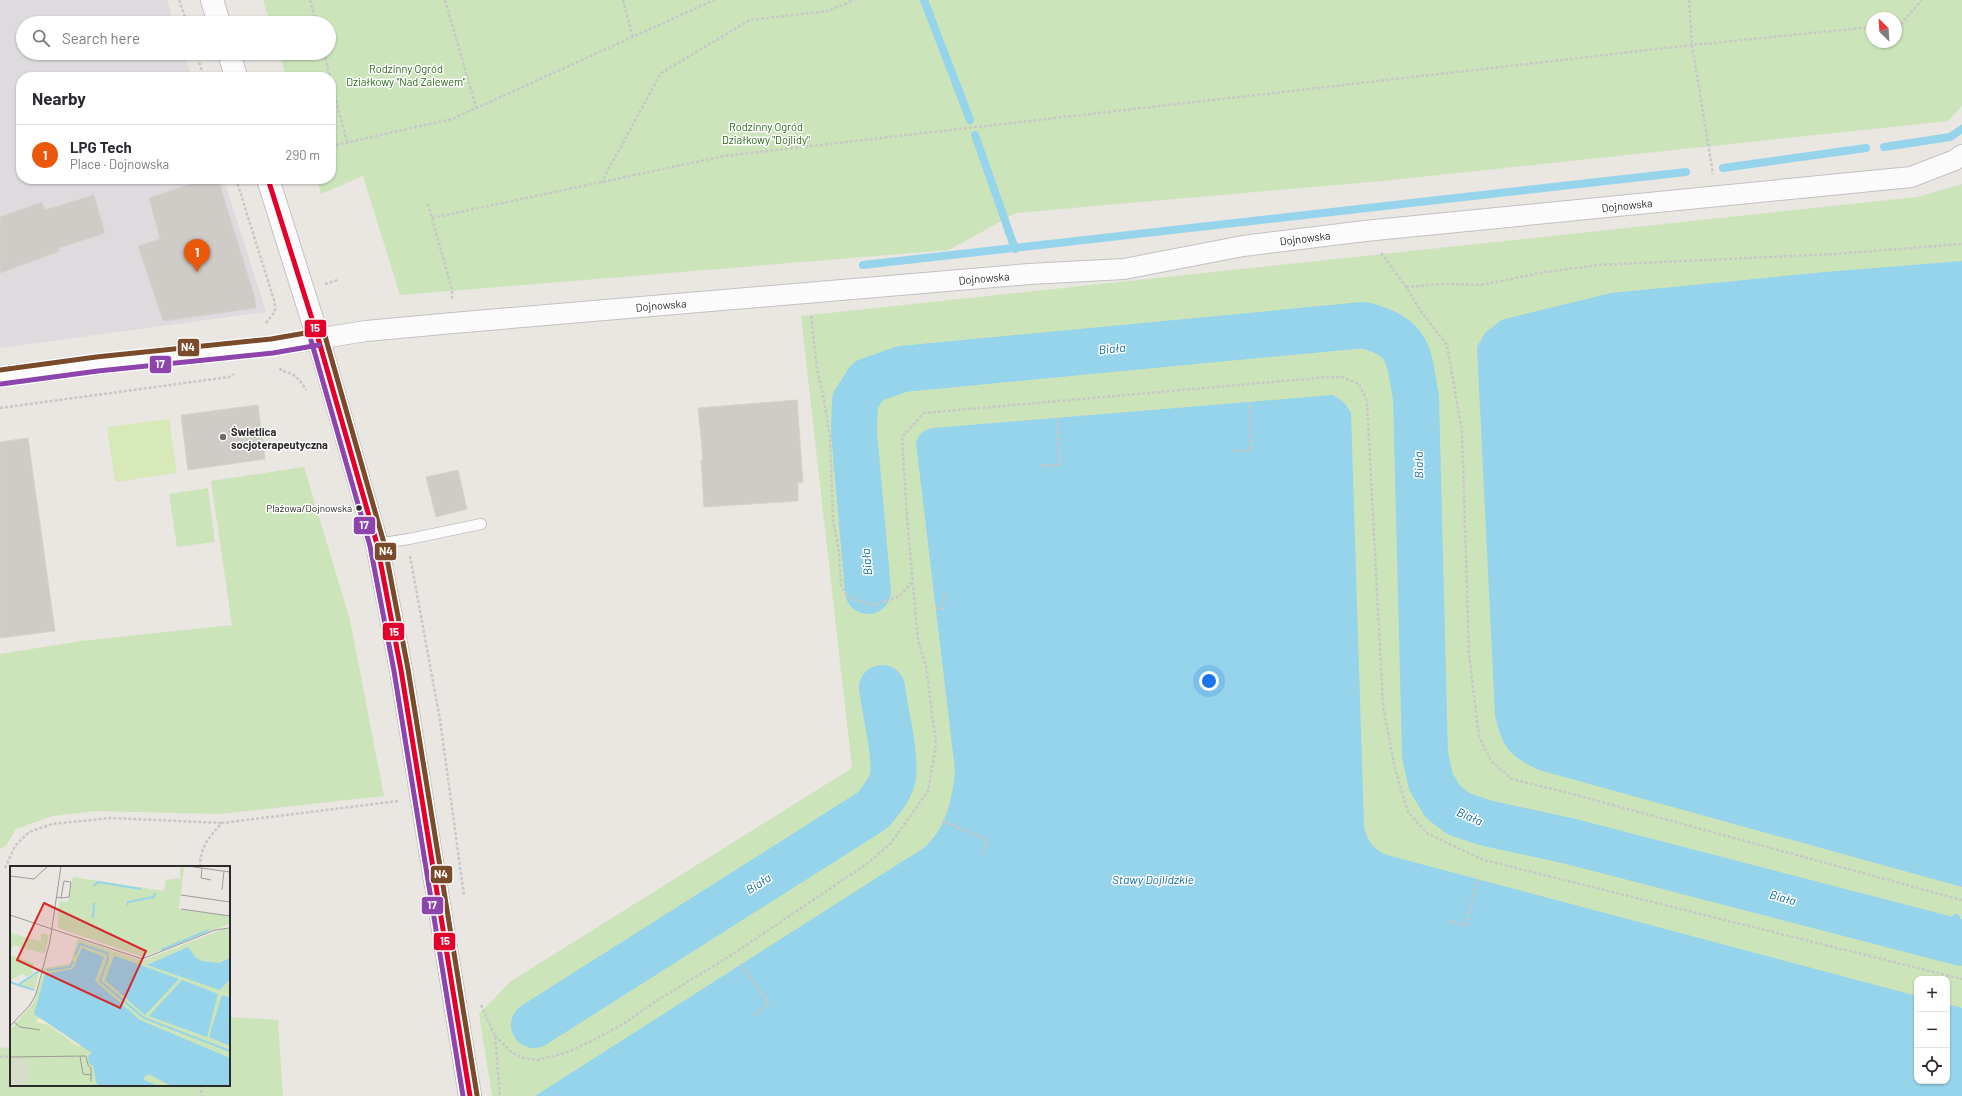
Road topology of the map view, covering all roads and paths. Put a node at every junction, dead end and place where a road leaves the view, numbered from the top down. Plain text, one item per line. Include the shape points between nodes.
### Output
1 (179, 0) edge
2 (212, 0) edge
3 (310, 0) edge
4 (445, 0) edge
5 (623, 0) edge
6 (714, 0) edge
7 (854, 0) edge
8 (1688, 0) edge
9 (1922, 0) edge
10 (185, 16) edge
11 (217, 16) edge
12 (314, 16) edge
13 (1902, 23) edge
14 (1866, 29) edge
15 (633, 38) junction
16 (1692, 45) junction
17 (198, 60) edge
18 (231, 60) edge
19 (326, 60) edge
20 (202, 72) edge
21 (235, 72) edge
22 (329, 72) edge
23 (336, 100) edge
24 (476, 108) junction
25 (347, 142) junction
26 (336, 145) edge
27 (1709, 146) dead end
28 (1962, 155) edge
29 (601, 183) junction
30 (238, 184) edge
31 (270, 184) edge
32 (428, 204) dead end
33 (432, 218) junction
34 (1365, 231) junction
35 (1962, 244) edge
36 (1406, 287) junction
37 (452, 290) dead end
38 (807, 293) junction
39 (318, 338) junction
40 (272, 346) junction
41 (235, 374) dead end
42 (0, 377) edge
43 (308, 394) dead end
44 (1250, 402) dead end
45 (0, 408) edge
46 (1057, 418) dead end
47 (1233, 451) dead end
48 (1040, 466) dead end
49 (481, 524) dead end
50 (409, 539) junction
51 (377, 544) junction
52 (913, 582) junction
53 (944, 591) dead end
54 (936, 608) dead end
55 (422, 799) junction
56 (943, 821) dead end
57 (222, 823) junction
58 (981, 856) dead end
59 (200, 866) edge
60 (5, 868) dead end
61 (1478, 879) dead end
62 (1962, 900) edge
63 (464, 902) dead end
64 (1448, 921) dead end
65 (740, 964) dead end
66 (1962, 979) edge
67 (478, 999) dead end
68 (754, 1015) dead end
69 (495, 1036) junction
70 (10, 1056) edge
71 (0, 1057) edge
72 (200, 1086) edge
73 (202, 1096) edge
74 (470, 1096) edge
75 (500, 1096) edge

1 - 10 path
2 - 11 street
3 - 12 path
4 - 24 path
5 - 15 path
6 - 15 path
7 - 29 path via 828,10 750,20 661,73
8 - 16 path
9 - 13 path
14 - 16 path
15 - 24 path
16 - 27 path
16 - 29 path via 724,156
17 - 20 path
18 - 21 street
19 - 22 path
23 - 25 path
24 - 25 path via 452,119
25 - 26 path
28 - 34 street, Dojnowska via 1911,177
29 - 33 path
30 - 40 path via 274,300 273,316 266,322
31 - 39 street
32 - 33 path
33 - 37 path
34 - 36 path
34 - 38 street, Dojnowska via 1243,246 1124,269 1029,274
35 - 36 path via 1834,254 1599,265 1545,272 1481,285 1442,284
36 - 62 path via 1447,345 1458,402 1463,452 1469,654 1479,738 1490,761 1512,779
38 - 39 street, Dojnowska via 366,331
38 - 52 path via 817,369 830,438 833,520 840,552 841,585 852,599 874,605 900,596
39 - 40 street, Dojnowska
39 - 51 street
40 - 42 street, Dojnowska
40 - 43 path via 281,371 291,372 299,379
41 - 45 path via 229,377
44 - 47 path via 1252,450
46 - 48 path via 1060,465
49 - 50 lane
50 - 51 lane
50 - 63 path via 440,720 464,884
51 - 55 street
52 - 66 path via 902,437 924,413 1342,377 1359,384 1367,401 1384,706 1395,769 1408,812 1428,834 1484,860
52 - 69 path via 918,640 926,666 936,744 928,791 890,843 856,872 733,954 592,1042 565,1053 537,1060 520,1057
53 - 54 path via 944,609
55 - 57 path
55 - 74 street
56 - 58 path via 988,840
57 - 59 path via 200,853
57 - 60 path via 110,818 52,824 29,832 15,846
61 - 64 path via 1466,926
65 - 68 path via 769,1003
67 - 69 path
69 - 75 path
70 - 71 path
72 - 73 path

